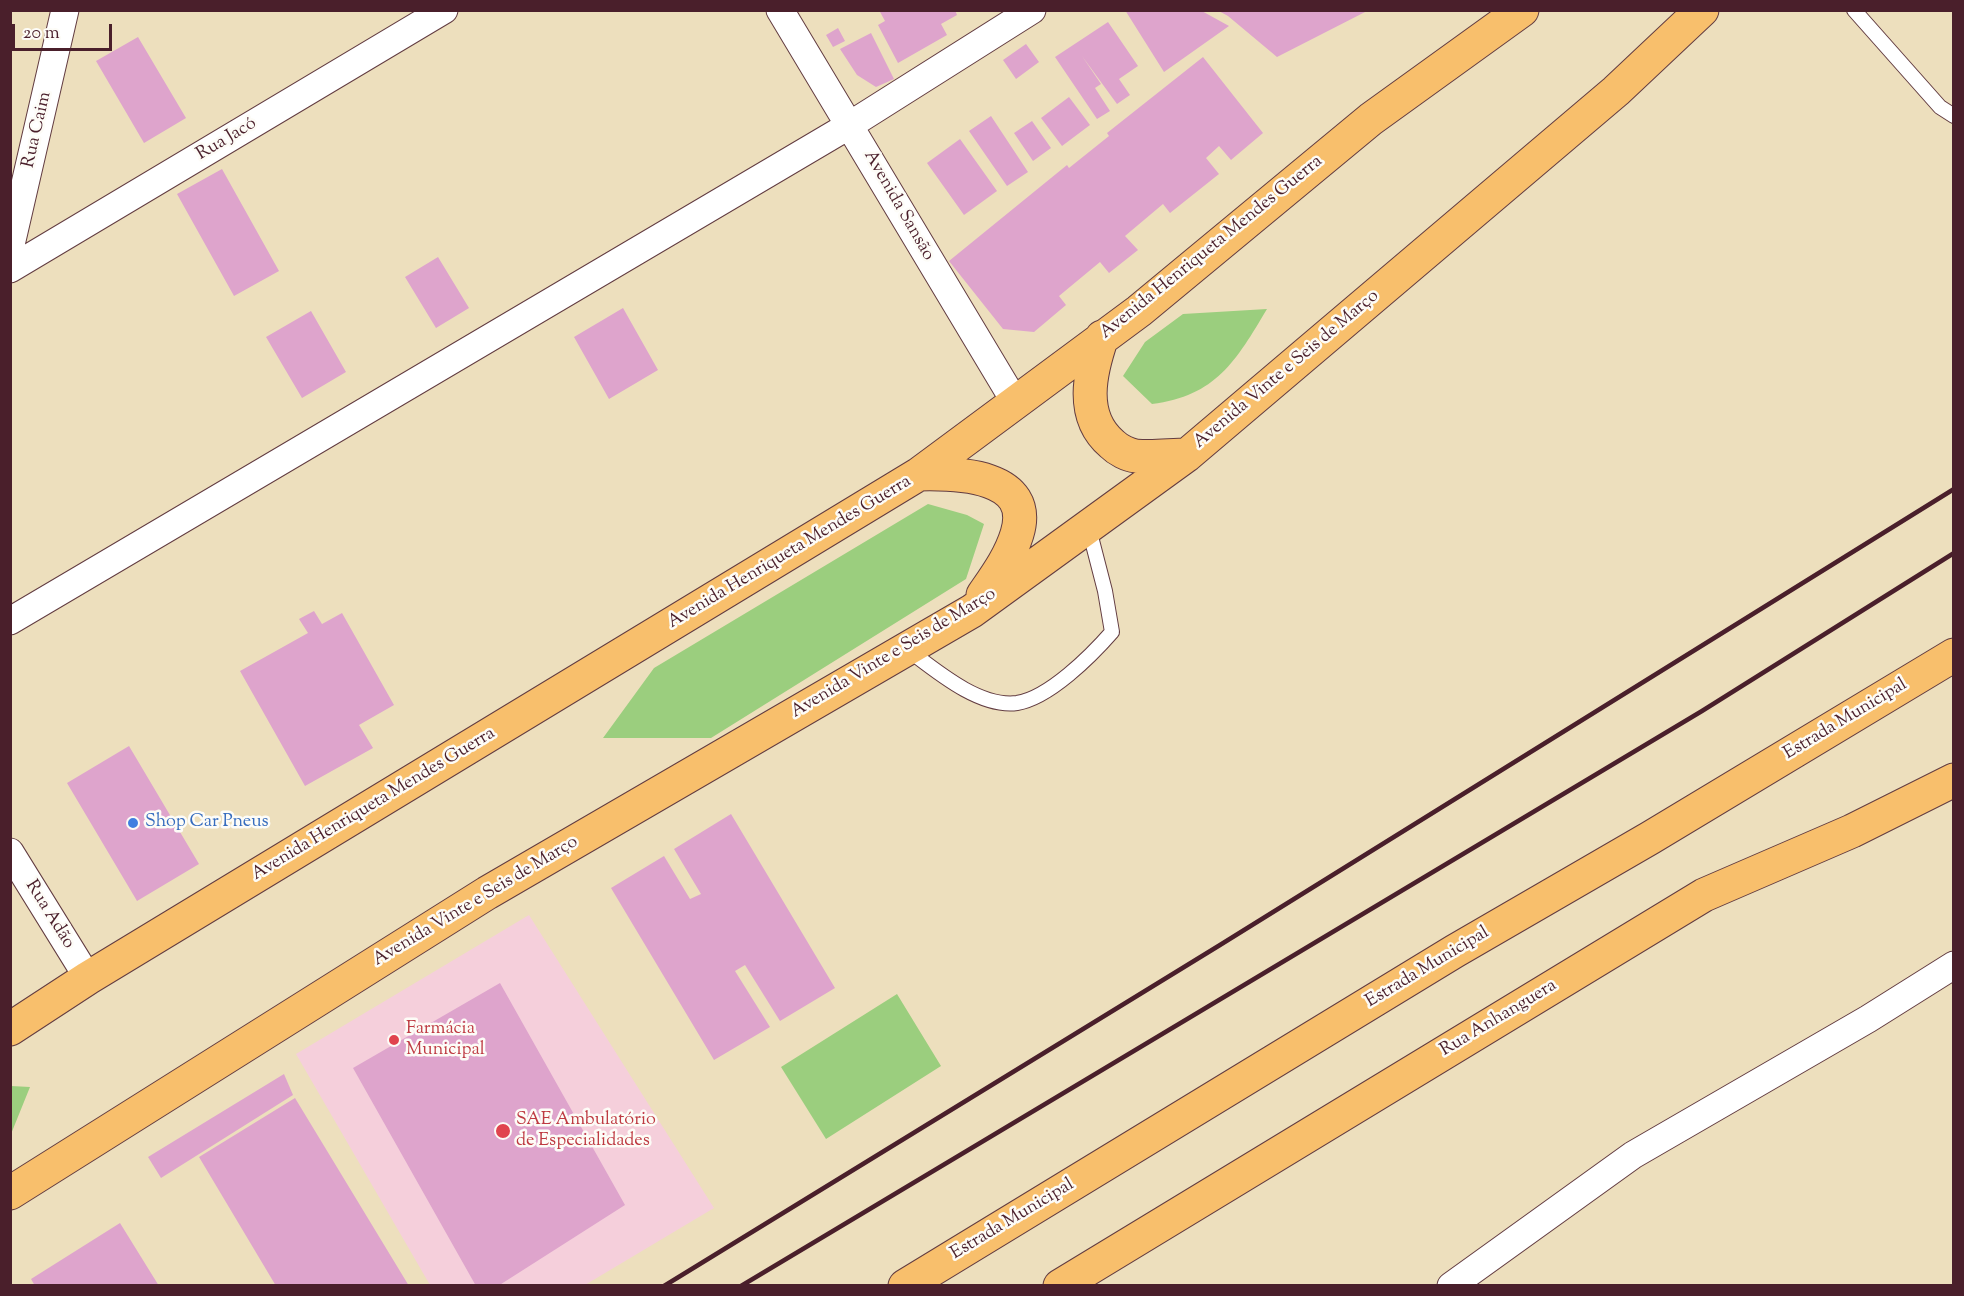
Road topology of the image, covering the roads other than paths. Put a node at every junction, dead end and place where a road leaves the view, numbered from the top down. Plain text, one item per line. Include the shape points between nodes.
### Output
1 (65, 10) edge
2 (444, 10) edge
3 (780, 10) edge
4 (1032, 10) edge
5 (1522, 10) edge
6 (1701, 10) edge
7 (1854, 10) edge
8 (1953, 116) edge
9 (850, 125) junction
10 (10, 249) edge
11 (10, 269) edge
12 (1102, 337) junction
13 (1015, 402) junction
14 (1187, 455) junction
15 (919, 474) junction
16 (1089, 529) junction
17 (972, 611) junction
18 (10, 621) edge
19 (907, 649) junction
20 (1953, 655) edge
21 (1953, 681) edge
22 (1953, 780) edge
23 (1650, 838) junction
24 (10, 852) edge
25 (1953, 965) edge
26 (88, 978) junction
27 (10, 1029) edge
28 (10, 1193) edge
29 (905, 1286) edge
30 (1060, 1286) edge
31 (1451, 1286) edge

1 - 10 street, Rua Caim
2 - 11 street, Rua Jacó
3 - 9 street, Avenida Sansão
4 - 9 street
5 - 12 main road, Avenida Henriqueta Mendes Guerra via 1371,119 1139,311
6 - 14 main road, Avenida Vinte e Seis de Março via 1616,91
7 - 8 lane
9 - 13 street, Avenida Sansão
9 - 18 street
12 - 13 main road, Avenida Henriqueta Mendes Guerra
12 - 14 main road via 1091,370 1089,397 1102,436 1135,456
13 - 15 main road, Avenida Henriqueta Mendes Guerra
14 - 16 main road, Avenida Vinte e Seis de Março
15 - 17 main road via 947,474 994,483 1005,487 1018,504 1018,532 1006,559
15 - 26 main road, Avenida Henriqueta Mendes Guerra
16 - 17 main road, Avenida Vinte e Seis de Março
16 - 19 lane via 1112,632 1063,678 1016,703 992,700 954,684
17 - 19 main road, Avenida Vinte e Seis de Março
19 - 28 main road, Avenida Vinte e Seis de Março via 488,893
20 - 23 main road, Estrada Municipal
21 - 23 main road via 1733,809
22 - 30 main road, Rua Anhanguera via 1852,831 1704,895
23 - 29 main road, Estrada Municipal via 1455,951
24 - 26 street, Rua Adão
25 - 31 street via 1868,1019 1633,1155
26 - 27 main road, Avenida Henriqueta Mendes Guerra

